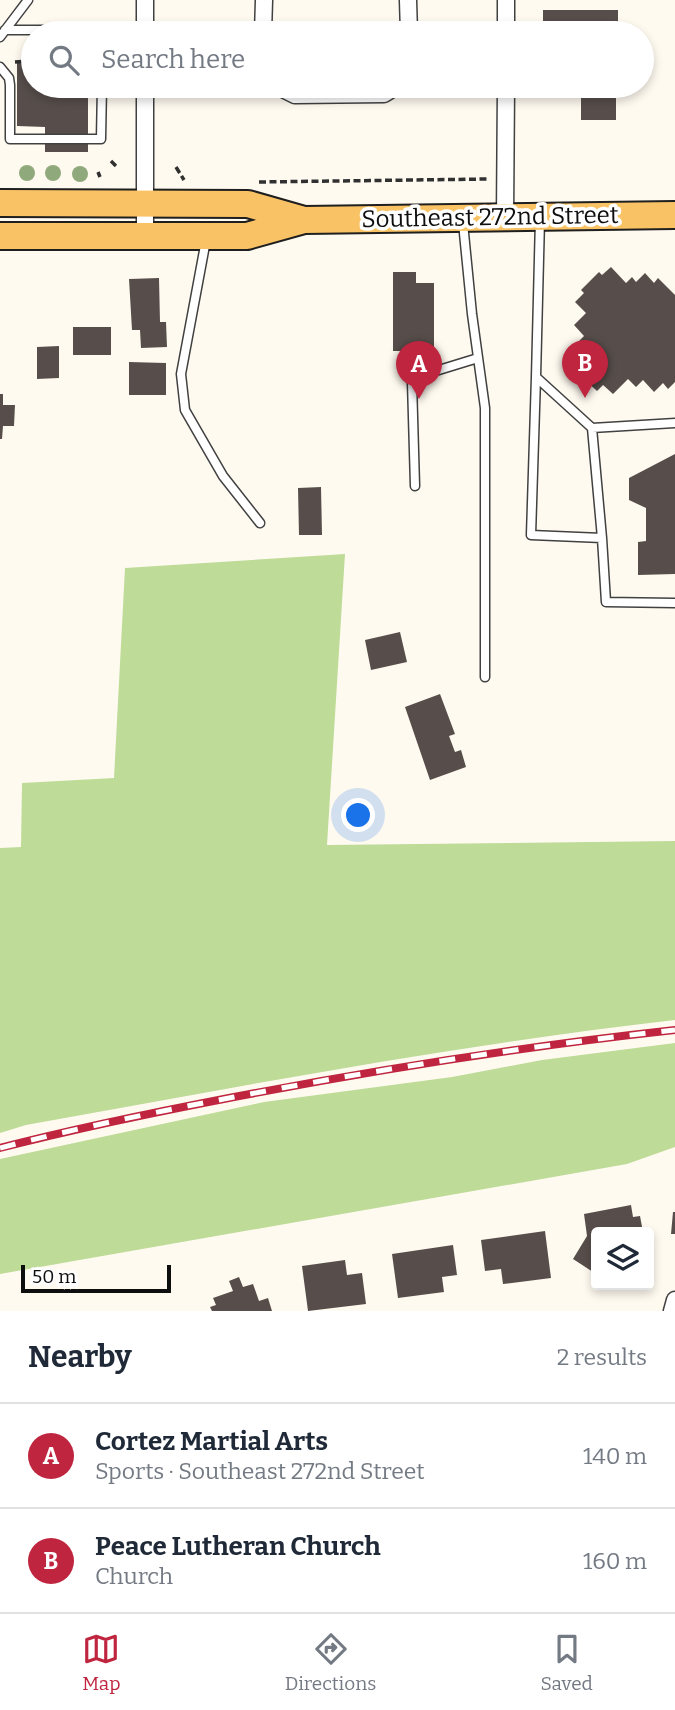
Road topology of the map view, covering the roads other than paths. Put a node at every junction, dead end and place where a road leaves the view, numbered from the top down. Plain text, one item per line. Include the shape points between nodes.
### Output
1 (28, 0) edge
2 (145, 0) edge
3 (264, 0) edge
4 (408, 0) edge
5 (506, 0) edge
6 (145, 21) edge
7 (263, 21) edge
8 (409, 21) edge
9 (506, 21) edge
10 (3, 33) edge
11 (21, 33) edge
12 (0, 68) edge
13 (102, 98) edge
14 (145, 98) edge
15 (506, 98) edge
16 (0, 203) edge
17 (145, 203) junction
18 (675, 215) edge
19 (540, 216) junction
20 (505, 217) junction
21 (463, 218) junction
22 (304, 220) junction
23 (0, 236) edge
24 (145, 236) junction
25 (207, 236) junction
26 (478, 358) junction
27 (536, 377) junction
28 (675, 423) edge
29 (592, 428) junction
30 (415, 486) dead end
31 (260, 523) dead end
32 (602, 538) junction
33 (675, 603) edge
34 (485, 677) dead end
35 (675, 1300) edge
36 (672, 1311) edge

1 - 10 lane
2 - 6 street
3 - 7 street
4 - 8 street
5 - 9 street
10 - 11 lane
12 - 13 lane via 10,85 10,139 101,139
14 - 17 street
15 - 20 street
16 - 17 main road, Southeast 272nd Street
17 - 22 main road, Southeast 272nd Street via 248,204
17 - 24 street
18 - 19 main road, Southeast 272nd Street
19 - 20 main road, Southeast 272nd Street
19 - 27 lane
20 - 21 main road, Southeast 272nd Street
21 - 22 main road, Southeast 272nd Street
21 - 26 lane
22 - 25 main road, Southeast 272nd Street via 247,236
23 - 24 main road, Southeast 272nd Street
24 - 25 main road, Southeast 272nd Street
25 - 31 lane via 181,374 185,410 223,476
26 - 30 lane via 412,382
26 - 34 lane via 485,408
27 - 29 lane
27 - 32 lane via 531,535
28 - 29 lane
29 - 32 lane
32 - 33 lane via 606,602
35 - 36 street

